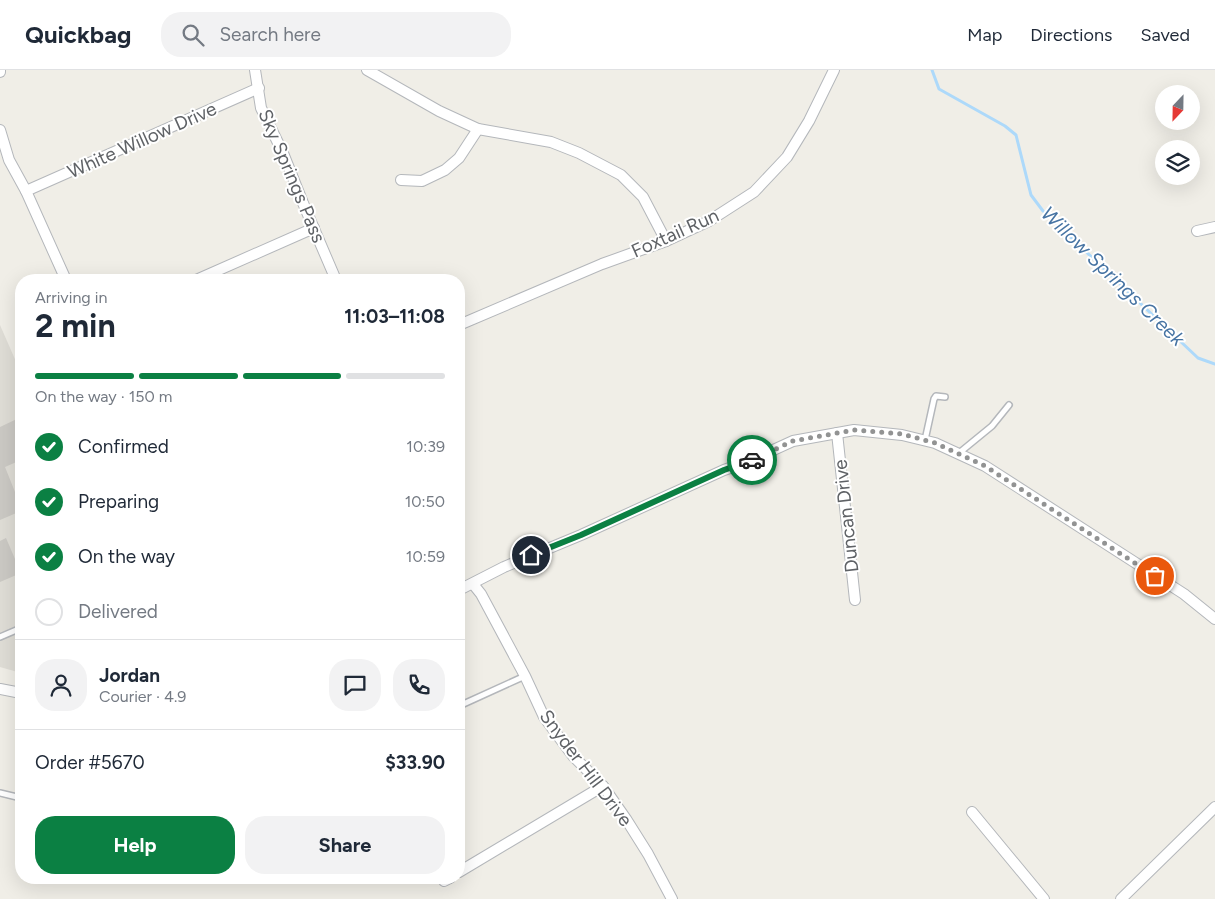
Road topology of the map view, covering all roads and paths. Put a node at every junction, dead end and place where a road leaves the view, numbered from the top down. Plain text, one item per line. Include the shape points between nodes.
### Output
1 (255, 70) edge
2 (367, 70) edge
3 (834, 70) edge
4 (258, 88) junction
5 (478, 129) junction
6 (0, 130) edge
7 (401, 180) dead end
8 (26, 191) junction
9 (1215, 227) edge
10 (314, 228) junction
11 (1197, 231) dead end
12 (666, 241) junction
13 (63, 274) edge
14 (210, 274) edge
15 (333, 274) edge
16 (465, 322) edge
17 (946, 397) dead end
18 (1009, 404) dead end
19 (837, 433) junction
20 (925, 440) junction
21 (959, 454) junction
22 (473, 584) junction
23 (465, 587) edge
24 (855, 600) dead end
25 (1215, 619) edge
26 (15, 631) edge
27 (0, 638) edge
28 (525, 676) junction
29 (0, 689) edge
30 (15, 692) edge
31 (465, 703) edge
32 (603, 786) junction
33 (0, 793) edge
34 (15, 797) edge
35 (1215, 807) edge
36 (972, 812) dead end
37 (465, 868) edge
38 (672, 899) edge
39 (1044, 899) edge
40 (1121, 899) edge

1 - 4 street, Sky Springs Pass
2 - 5 street
3 - 12 street, Foxtail Run via 787,157 754,192 709,221
4 - 8 street, White Willow Drive
4 - 10 street, Sky Springs Pass via 261,108
5 - 7 street via 459,158 445,170 422,181
5 - 12 street via 551,142 579,152 621,175 642,197
6 - 8 street via 9,160
8 - 13 street
9 - 11 street
10 - 14 street
10 - 15 street, Sky Springs Pass
12 - 16 street, Foxtail Run via 602,264
17 - 20 lane via 936,396 934,399
18 - 21 lane via 992,426
19 - 20 street via 854,430 902,434
19 - 22 street via 793,441 504,566
19 - 24 street, Duncan Drive
20 - 21 street
21 - 25 street via 985,466 1071,520 1184,594
22 - 23 street
22 - 28 street, Snyder Hill Drive
26 - 27 lane
28 - 31 lane
28 - 32 street, Snyder Hill Drive via 544,717 573,756
29 - 30 street
32 - 37 street
32 - 38 street, Snyder Hill Drive via 644,847
33 - 34 lane
35 - 40 street
36 - 39 street

